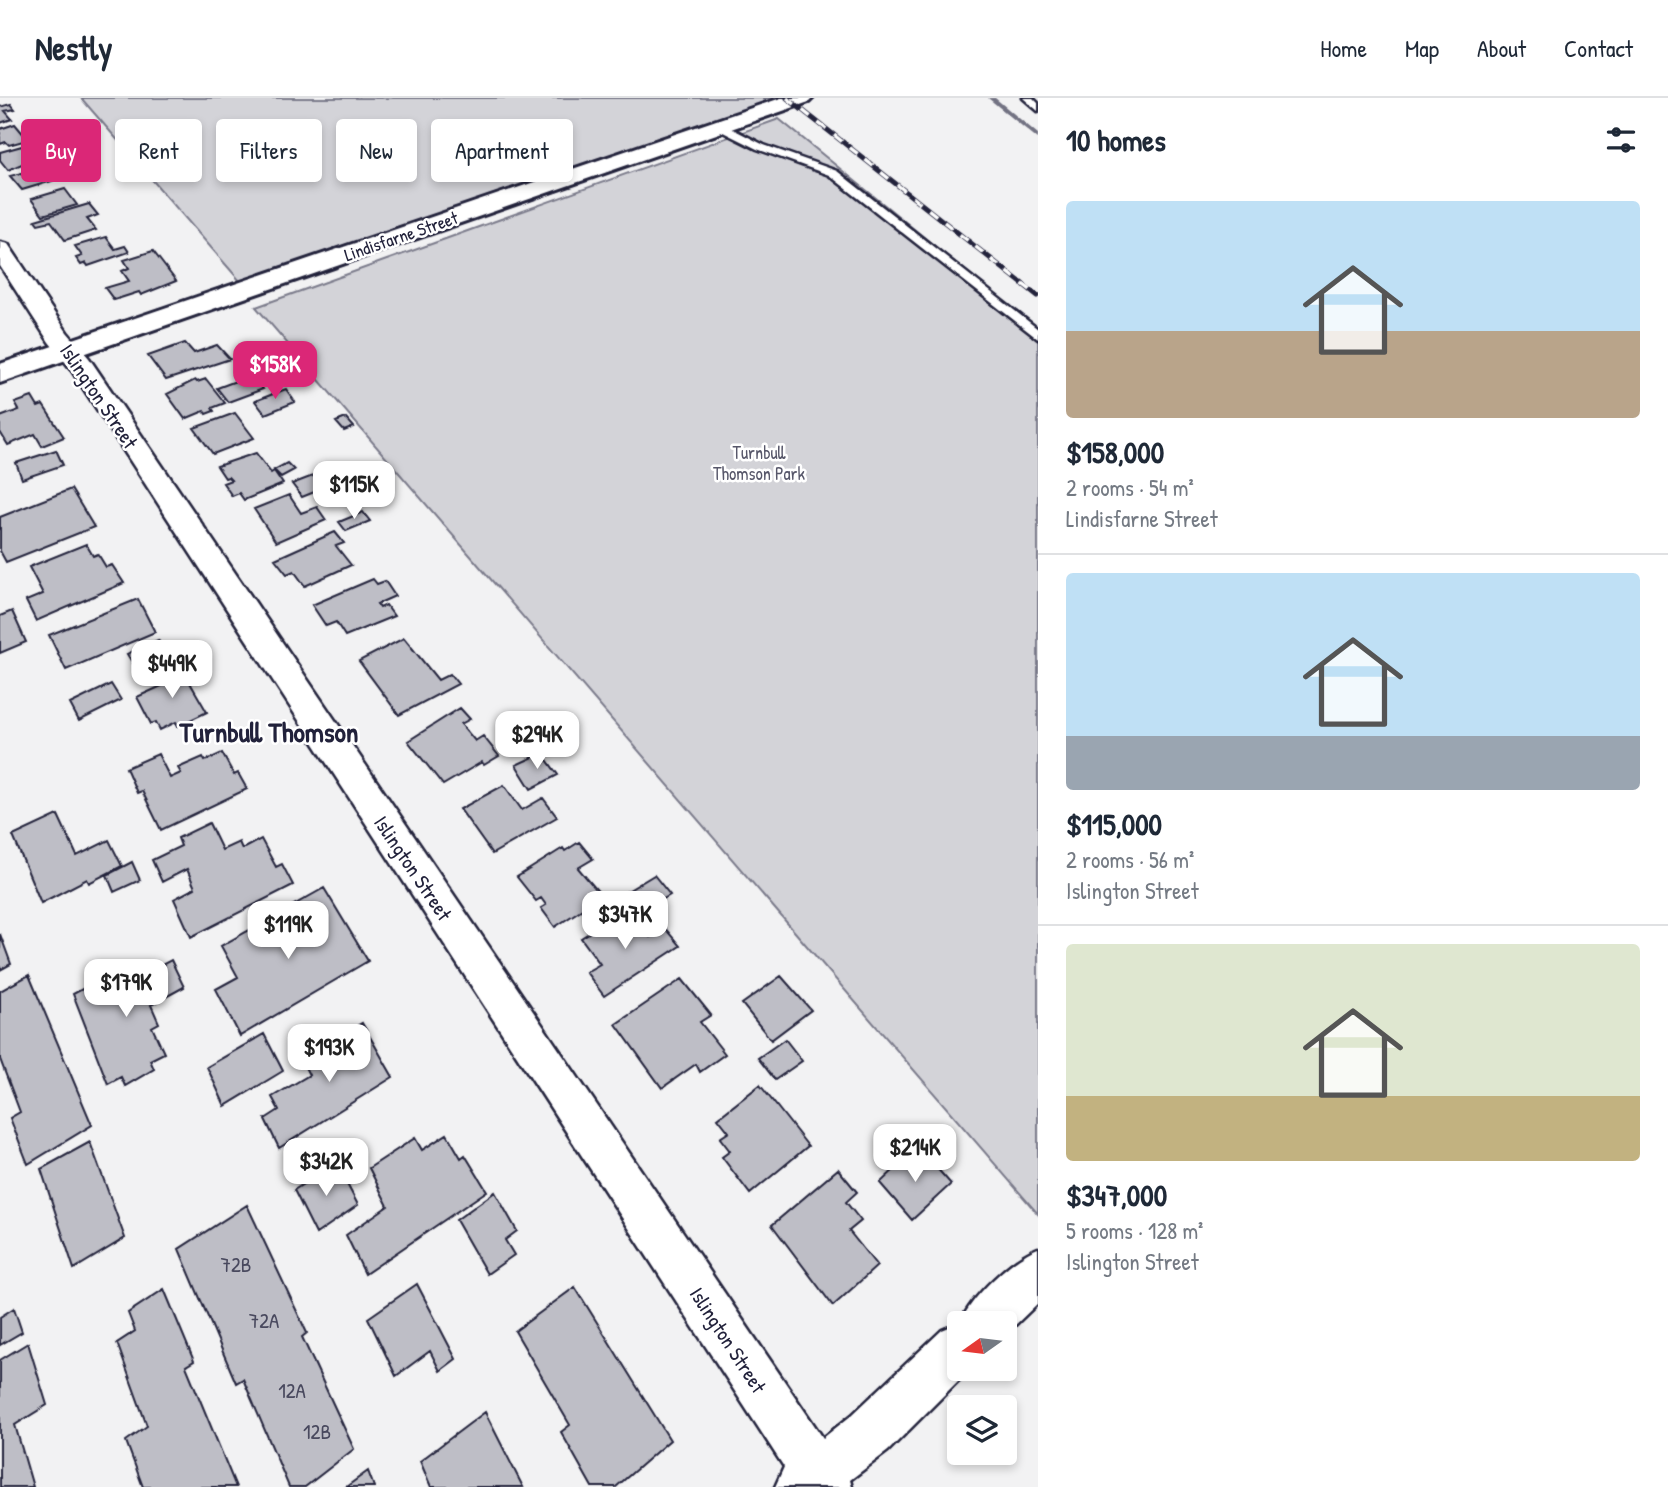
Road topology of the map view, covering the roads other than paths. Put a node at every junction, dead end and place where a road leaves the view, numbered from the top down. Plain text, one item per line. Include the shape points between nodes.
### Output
1 (802, 98) edge
2 (1028, 98) edge
3 (1038, 108) edge
4 (719, 126) junction
5 (0, 249) edge
6 (1038, 335) edge
7 (69, 351) junction
8 (0, 374) edge
9 (1038, 1271) edge
10 (996, 1311) edge
11 (947, 1359) edge
12 (815, 1482) edge

1 - 4 street, Lindisfarne Street
2 - 3 lane
4 - 6 lane via 749,145 833,173
4 - 7 street, Lindisfarne Street
5 - 7 street, Islington Street
7 - 8 street, Lindisfarne Street
7 - 12 street, Islington Street
9 - 10 street
11 - 12 street

